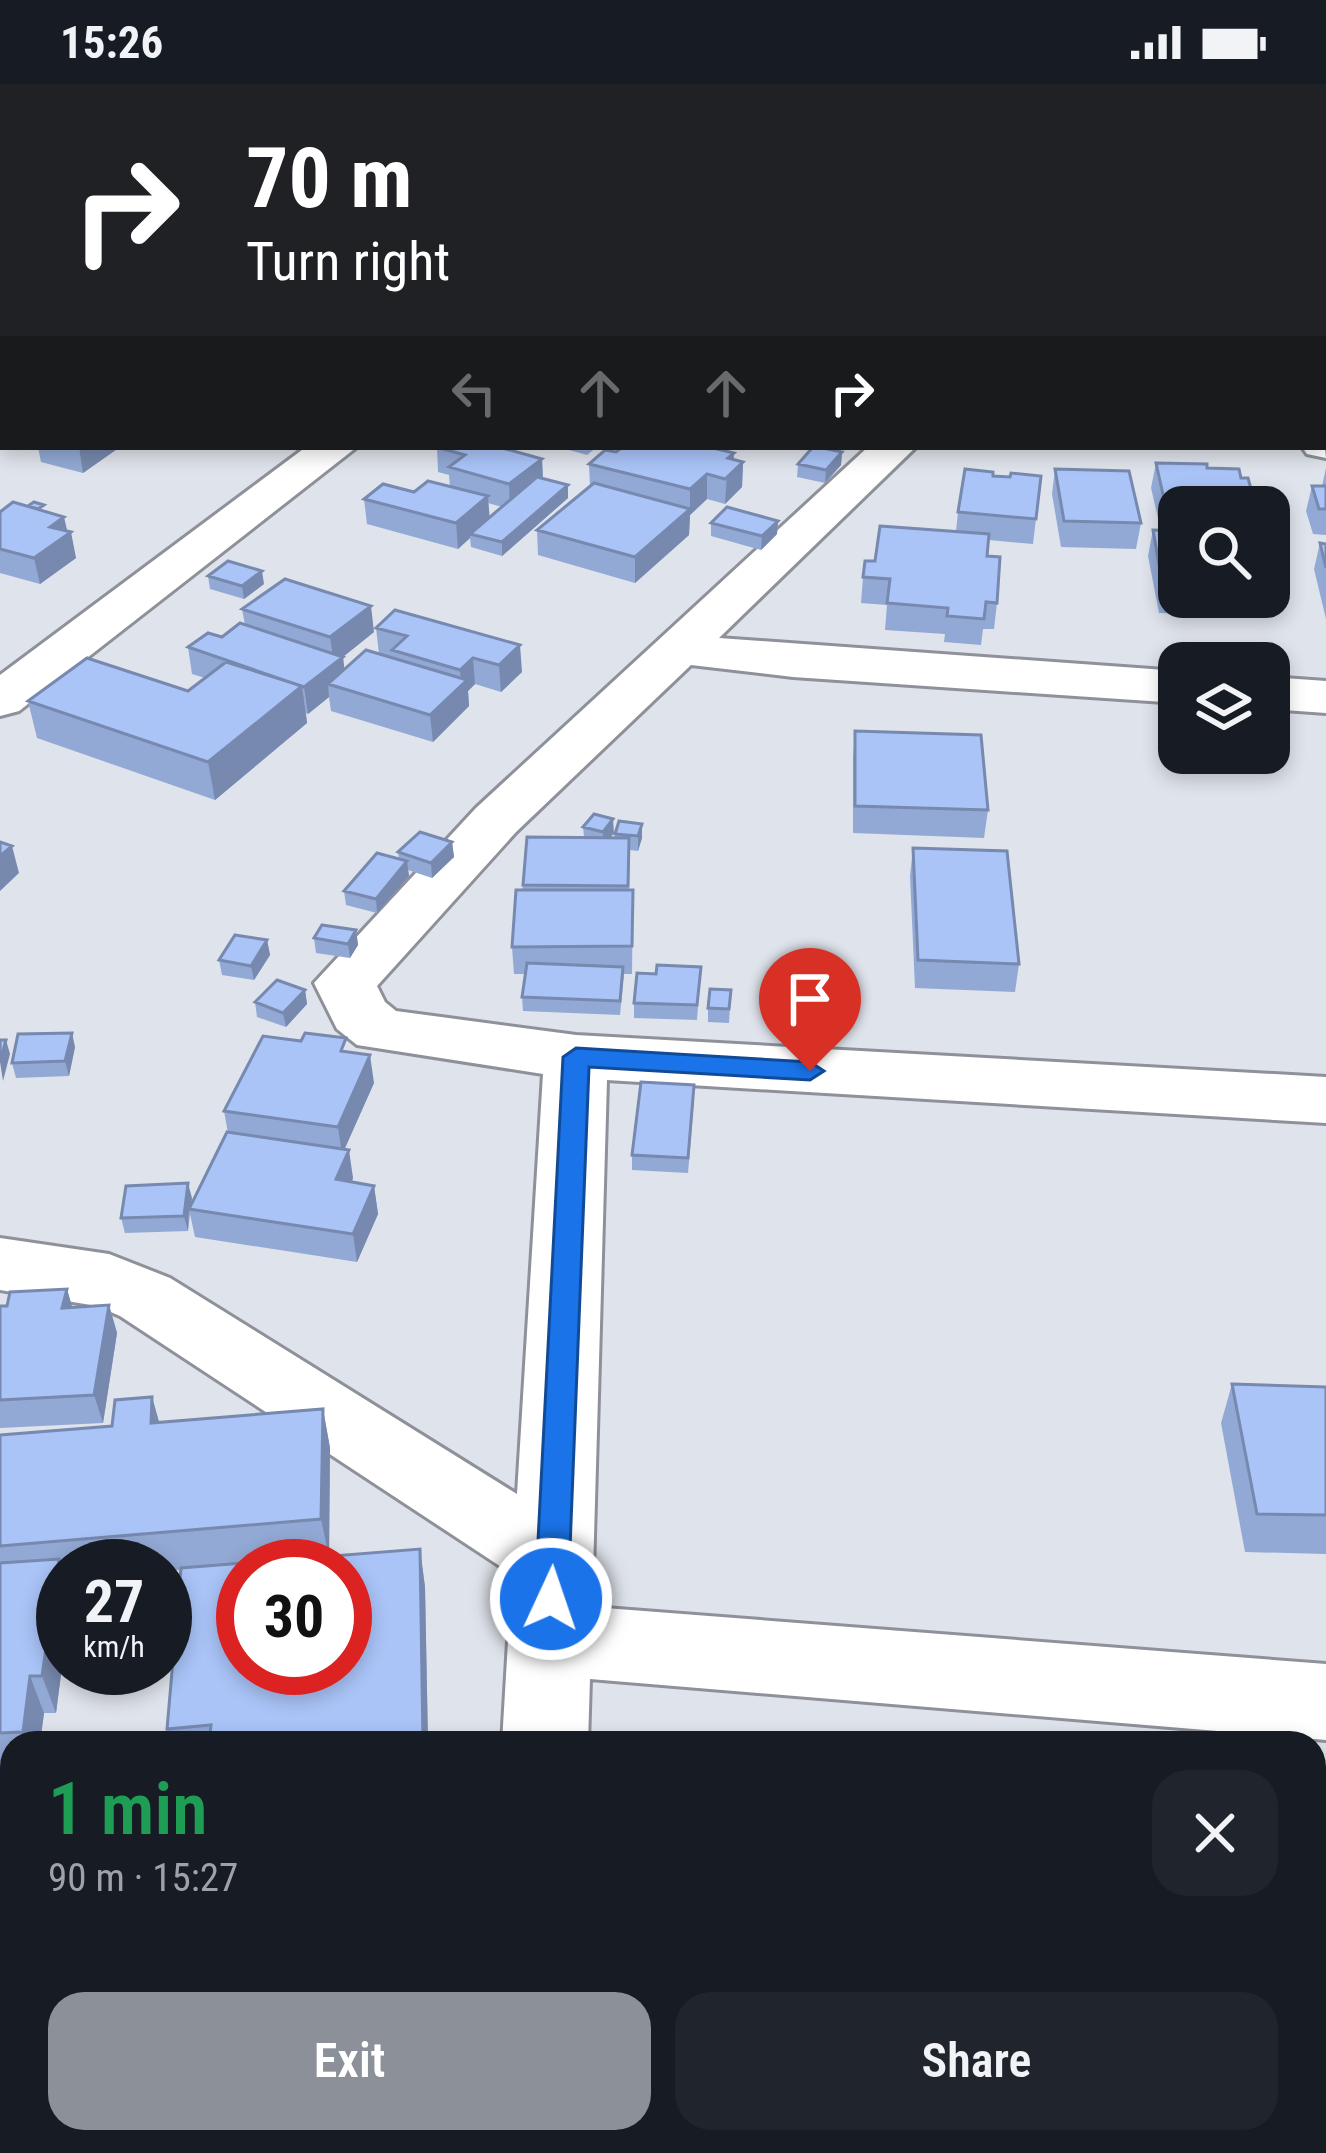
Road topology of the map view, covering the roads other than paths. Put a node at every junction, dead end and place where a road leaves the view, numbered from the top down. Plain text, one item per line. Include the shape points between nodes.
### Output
1 (331, 450) edge
2 (891, 450) edge
3 (682, 649) junction
4 (1158, 686) edge
5 (1290, 694) edge
6 (1326, 697) edge
7 (0, 700) edge
8 (576, 1057) junction
9 (1326, 1100) edge
10 (0, 1264) edge
11 (553, 1558) junction
12 (550, 1640) junction
13 (1326, 1702) edge
14 (546, 1731) edge

1 - 7 street
2 - 3 street
3 - 4 street
3 - 8 street via 496,820 345,983 359,1013 379,1030
5 - 6 street
8 - 9 street
8 - 11 street
10 - 11 street via 109,1281 145,1297
11 - 12 street
12 - 13 street
12 - 14 street

